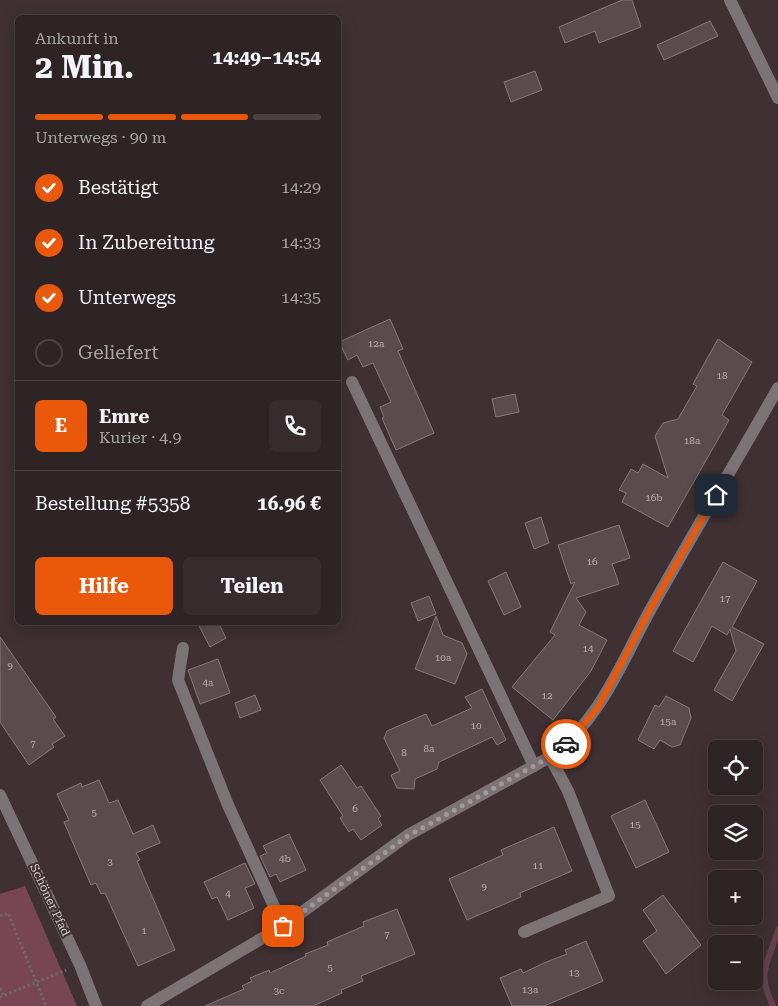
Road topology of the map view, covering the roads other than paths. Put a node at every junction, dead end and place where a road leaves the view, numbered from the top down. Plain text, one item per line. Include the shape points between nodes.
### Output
1 (730, 0) edge
2 (778, 98) edge
3 (352, 382) dead end
4 (778, 388) edge
5 (183, 648) dead end
6 (550, 757) junction
7 (534, 766) junction
8 (0, 795) edge
9 (283, 926) junction
10 (524, 932) dead end
11 (96, 1006) edge
12 (147, 1006) edge

1 - 2 street
3 - 7 street
4 - 6 street via 652,606 597,709
5 - 9 street via 178,680 228,806
6 - 7 street
6 - 10 street via 568,791 609,896
7 - 9 street via 408,836
8 - 11 street, Schöner Pfad
9 - 12 street

